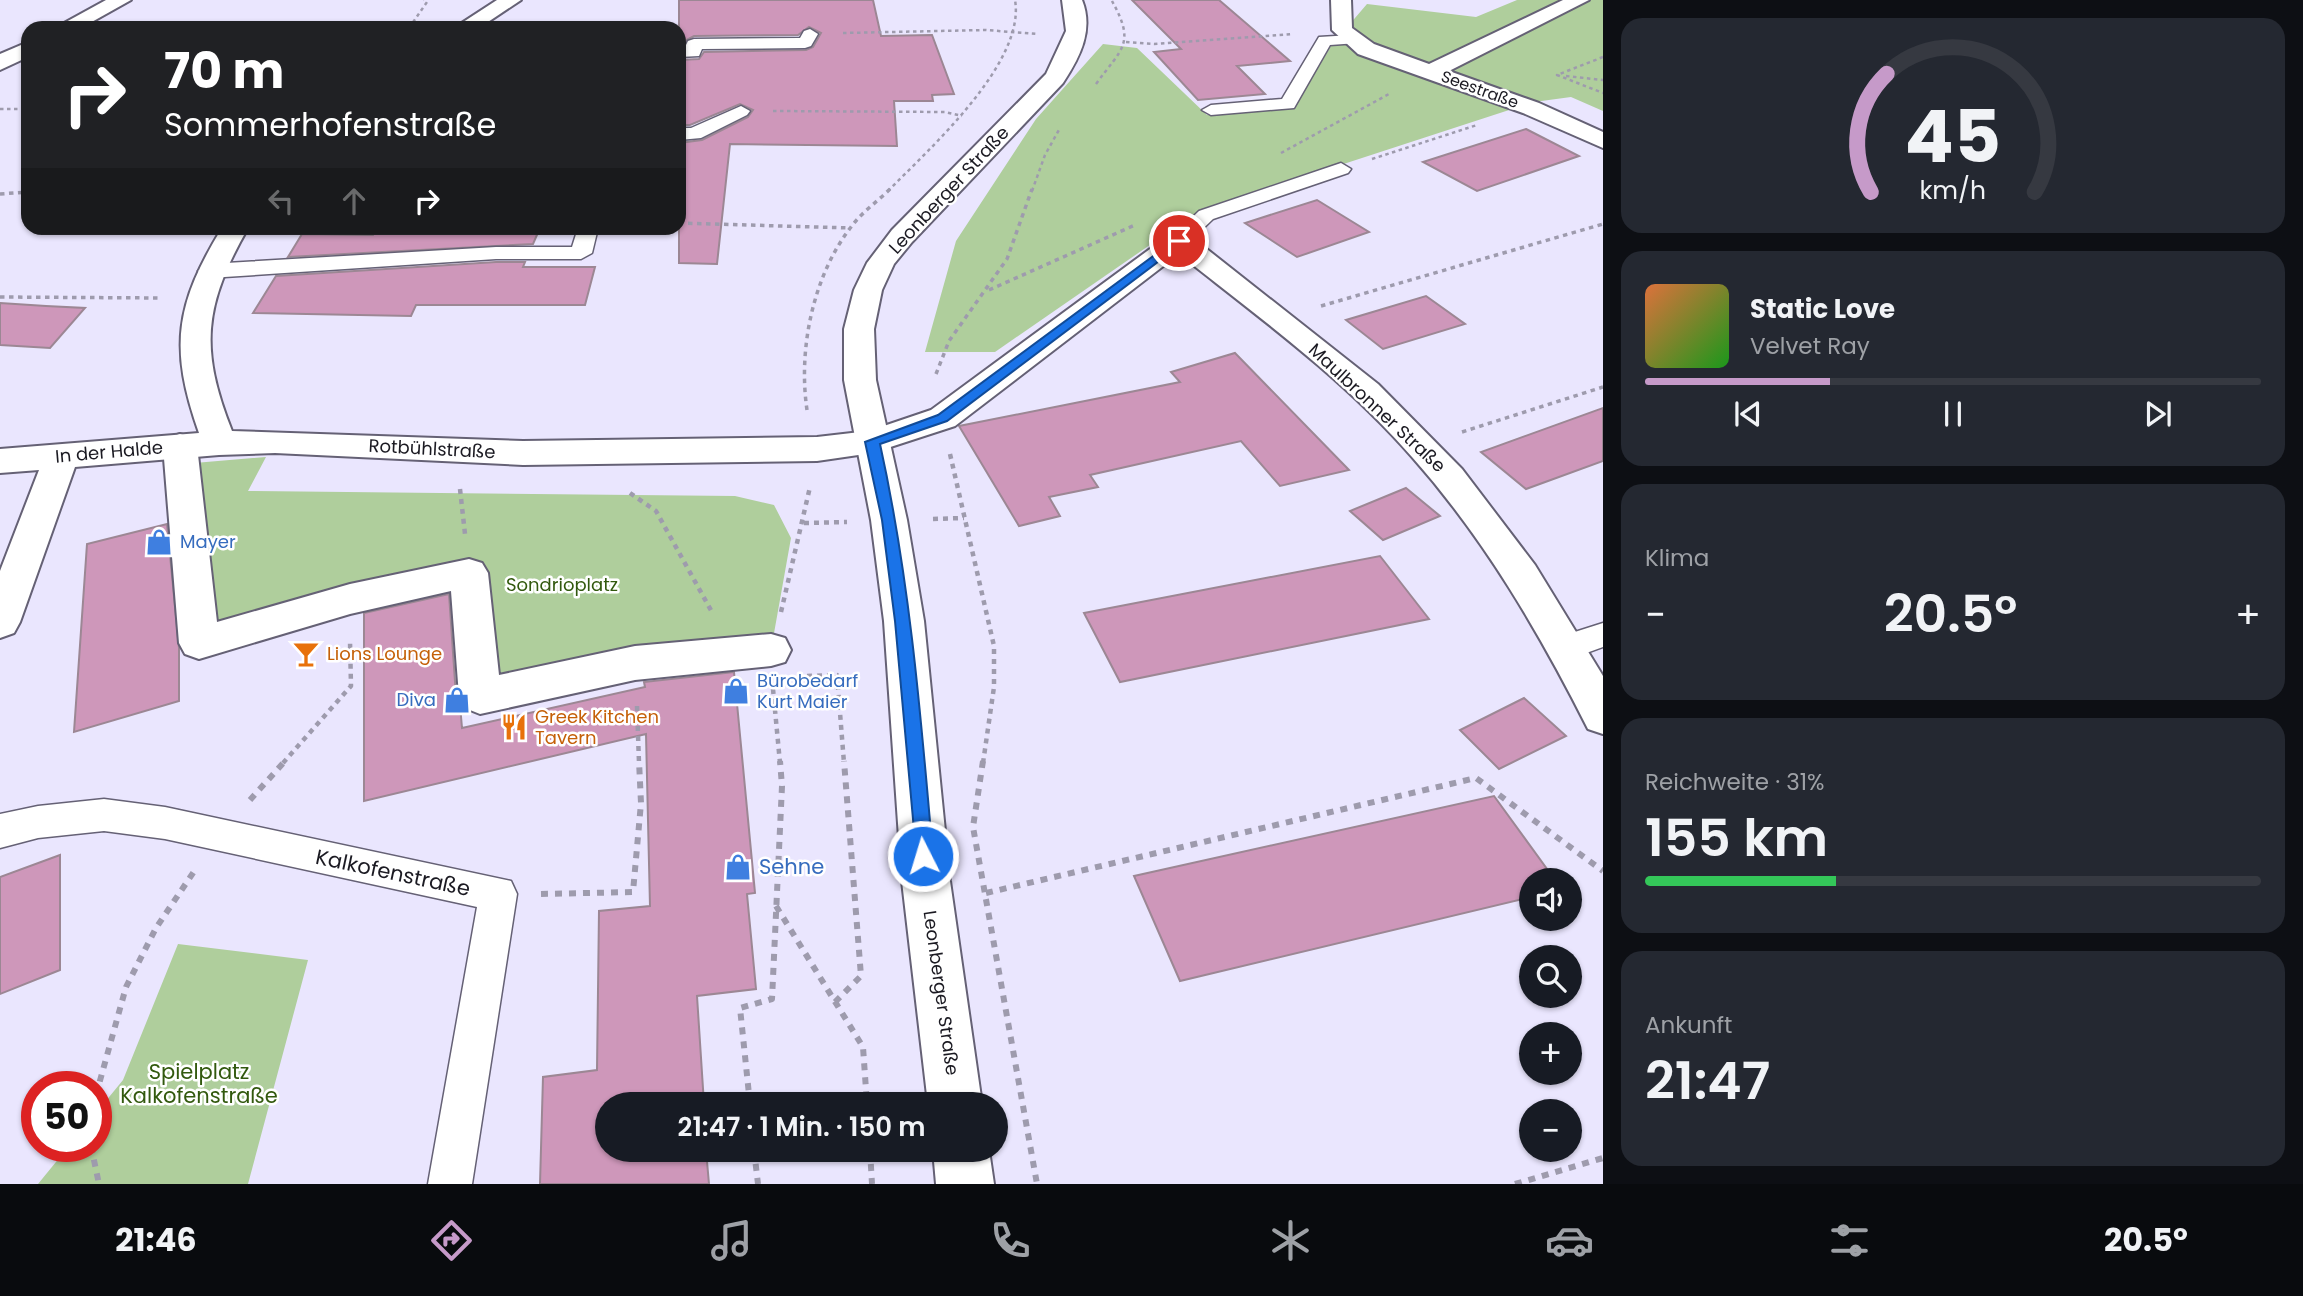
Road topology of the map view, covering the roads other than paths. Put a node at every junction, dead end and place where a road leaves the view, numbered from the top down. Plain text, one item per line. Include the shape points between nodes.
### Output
1 (121, 0) edge
2 (511, 0) edge
3 (1072, 0) edge
4 (1341, 0) edge
5 (1579, 0) edge
6 (79, 21) edge
7 (476, 21) edge
8 (810, 34) road end
9 (1347, 35) junction
10 (21, 52) edge
11 (686, 52) edge
12 (0, 63) edge
13 (1430, 72) junction
14 (1211, 110) dead end
15 (741, 111) road end
16 (686, 134) edge
17 (1603, 141) edge
18 (1341, 169) road end
19 (231, 235) edge
20 (586, 235) edge
21 (1179, 241) junction
22 (205, 284) junction
23 (872, 442) junction
24 (219, 443) junction
25 (180, 446) junction
26 (61, 457) junction
27 (0, 461) edge
28 (0, 622) edge
29 (1603, 635) edge
30 (1567, 647) junction
31 (770, 660) road end
32 (1603, 716) edge
33 (0, 831) edge
34 (953, 1092) edge
35 (962, 1162) edge
36 (450, 1184) edge
37 (965, 1184) edge

1 - 6 street
2 - 7 street
3 - 23 street, Leonberger Straße via 1076,38 1055,78 902,236 868,290 859,329 860,380
4 - 9 street
5 - 13 street, Seestraße
8 - 11 lane via 804,43 694,44 693,52
9 - 13 street via 1366,49
9 - 14 lane via 1325,40 1288,104
10 - 12 street
13 - 17 street, Seestraße via 1531,108
15 - 16 lane
18 - 21 lane via 1206,215
19 - 22 street
20 - 22 lane via 581,253 482,253
21 - 23 street, Rotbühlstraße via 943,418
21 - 30 street, Maulbronner Straße via 1280,320 1421,445 1464,495
22 - 24 street via 195,372
23 - 24 street, Rotbühlstraße via 817,449 653,453 484,453 309,442
23 - 34 street, Leonberger Straße via 904,621 926,881
24 - 25 street, In der Halde
25 - 26 street, In der Halde
25 - 31 street via 199,643 350,599 469,573 480,696 635,663
26 - 27 street, In der Halde
26 - 28 street
29 - 30 lane
30 - 32 street, Maulbronner Straße
33 - 36 lane, Kalkofenstraße via 104,815 165,823 498,894
35 - 37 street

